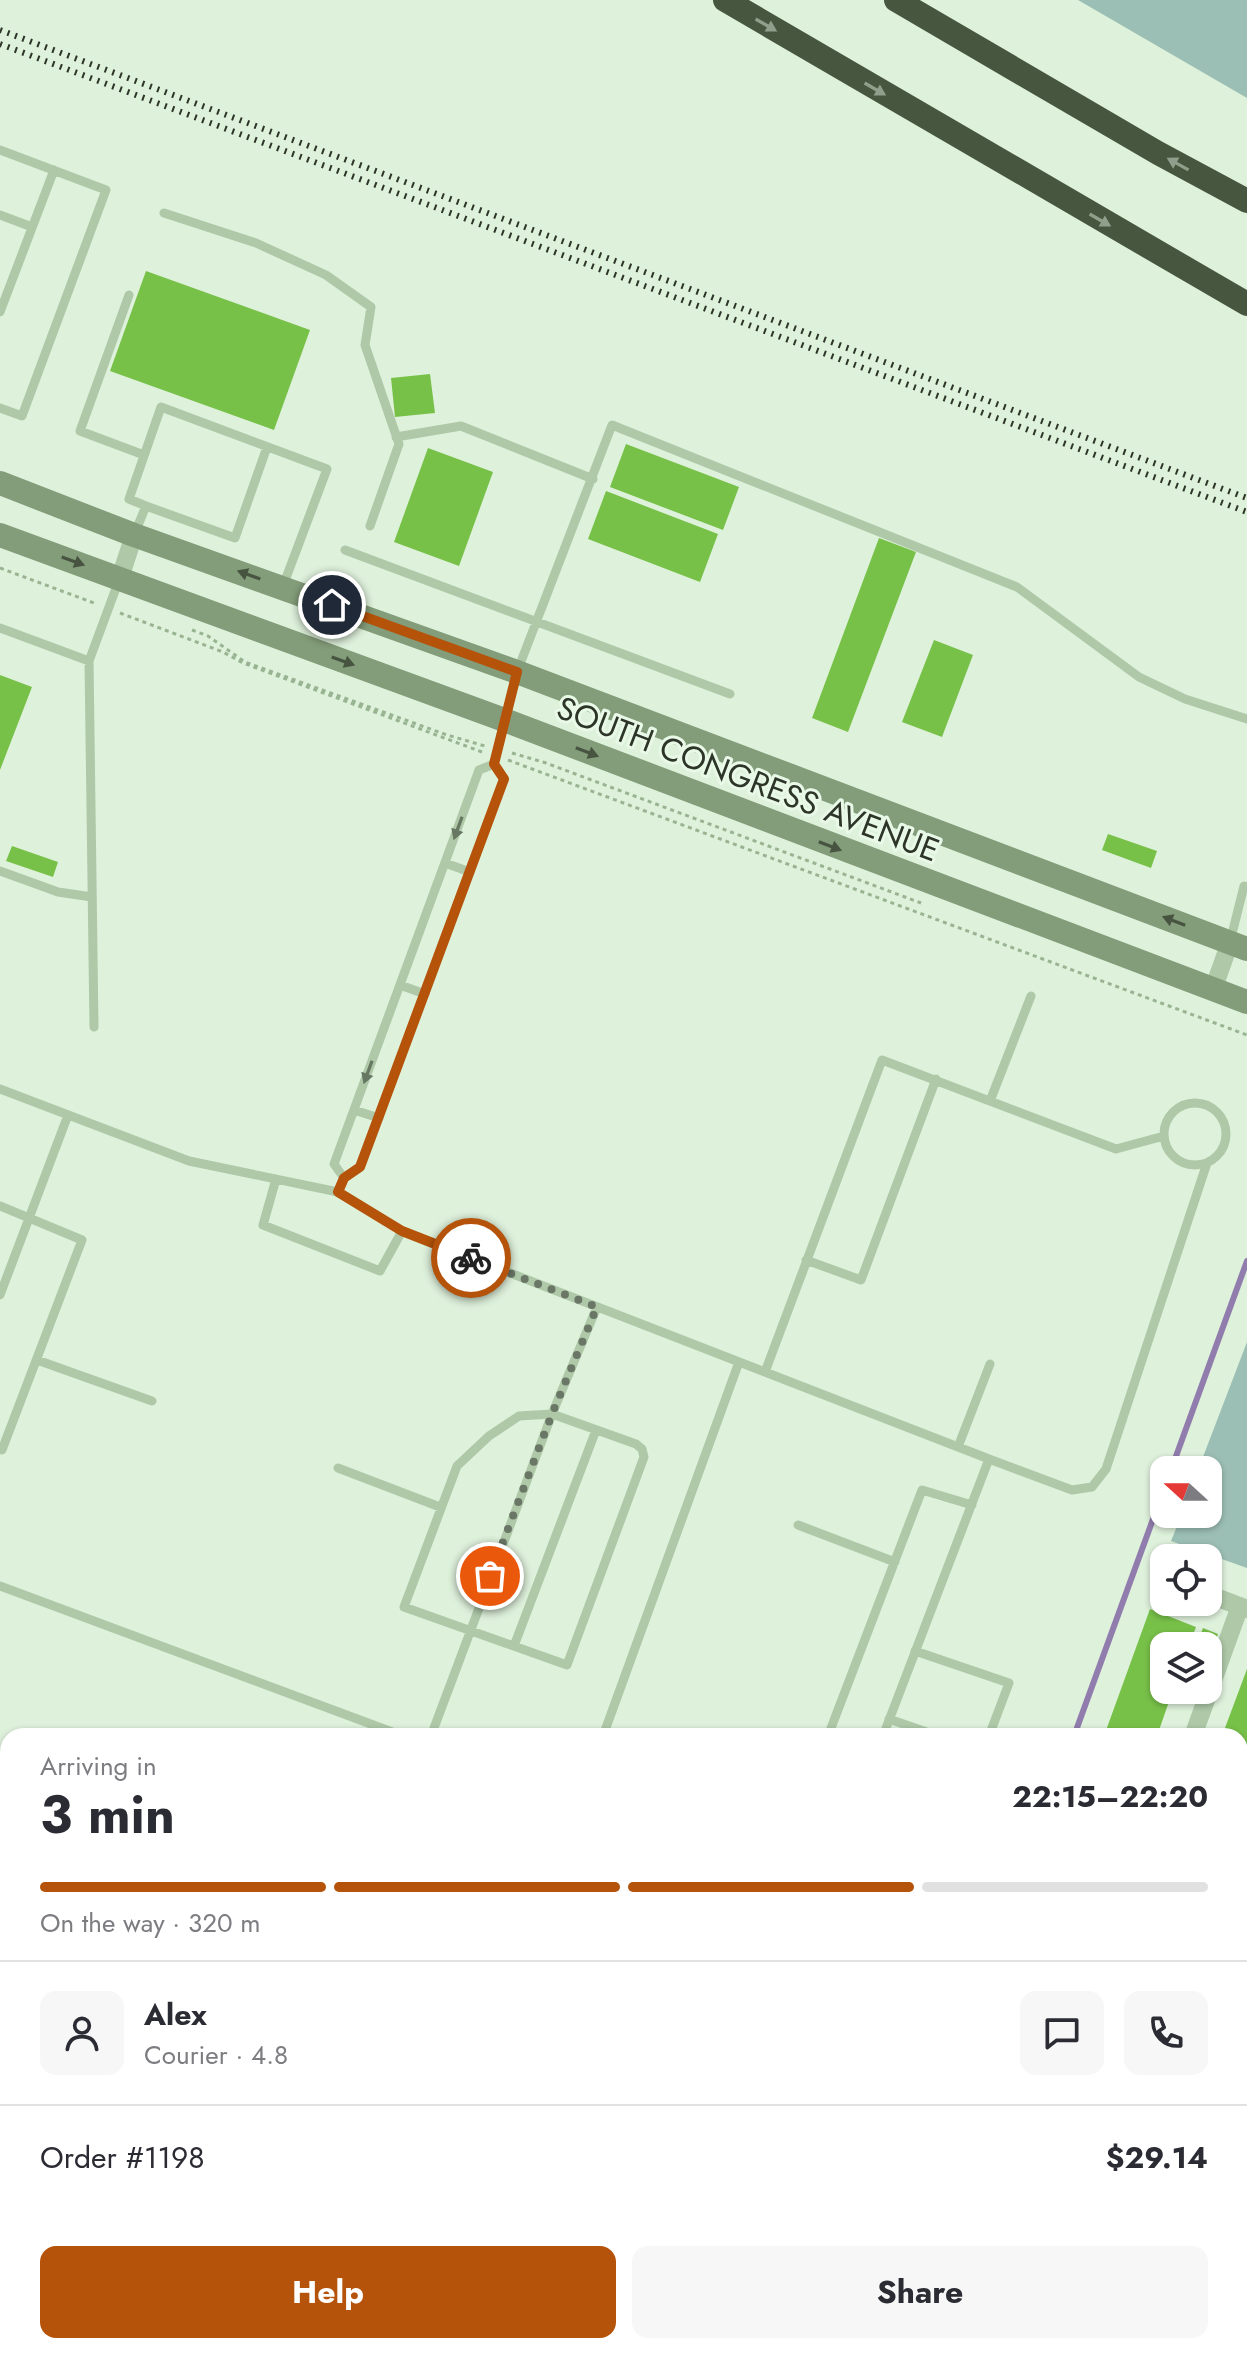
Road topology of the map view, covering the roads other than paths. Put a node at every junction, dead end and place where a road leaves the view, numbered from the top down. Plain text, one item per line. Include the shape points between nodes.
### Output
1 (725, 0) edge
2 (896, 0) edge
3 (0, 150) edge
4 (54, 170) junction
5 (1247, 201) edge
6 (164, 213) dead end
7 (0, 215) edge
8 (32, 227) junction
9 (129, 295) dead end
10 (1247, 304) edge
11 (0, 312) edge
12 (0, 408) edge
13 (396, 437) junction
14 (267, 447) junction
15 (144, 455) junction
16 (593, 479) junction
17 (0, 483) edge
18 (146, 506) junction
19 (370, 526) dead end
20 (0, 535) edge
21 (134, 535) junction
22 (345, 550) dead end
23 (120, 578) junction
24 (282, 587) junction
25 (536, 623) junction
26 (0, 628) edge
27 (89, 661) junction
28 (517, 672) junction
29 (730, 694) dead end
30 (1247, 719) edge
31 (507, 721) junction
32 (496, 756) junction
33 (445, 863) junction
34 (0, 871) edge
35 (470, 872) junction
36 (1247, 887) edge
37 (92, 897) junction
38 (1238, 945) edge
39 (400, 985) junction
40 (1213, 990) junction
41 (425, 994) junction
42 (1031, 996) dead end
43 (1247, 1002) edge
44 (94, 1027) dead end
45 (936, 1079) junction
46 (0, 1089) edge
47 (990, 1101) junction
48 (354, 1110) junction
49 (68, 1115) junction
50 (379, 1118) junction
51 (1164, 1136) junction
52 (1207, 1163) junction
53 (344, 1178) junction
54 (276, 1179) junction
55 (338, 1192) junction
56 (0, 1206) edge
57 (29, 1219) junction
58 (402, 1231) junction
59 (806, 1260) junction
60 (0, 1295) edge
61 (597, 1307) junction
62 (37, 1360) junction
63 (739, 1362) junction
64 (990, 1364) dead end
65 (765, 1372) junction
66 (152, 1401) dead end
67 (552, 1414) junction
68 (596, 1430) junction
69 (958, 1447) junction
70 (0, 1449) edge
71 (989, 1459) junction
72 (338, 1468) dead end
73 (972, 1505) junction
74 (440, 1507) junction
75 (798, 1525) dead end
76 (895, 1562) junction
77 (0, 1586) edge
78 (1222, 1599) edge
79 (1243, 1607) edge
80 (469, 1630) junction
81 (514, 1646) junction
82 (915, 1651) junction
83 (889, 1719) junction
84 (382, 1728) edge
85 (434, 1728) edge
86 (606, 1728) edge
87 (831, 1728) edge
88 (886, 1728) edge
89 (915, 1728) edge
90 (992, 1728) edge
91 (1196, 1728) edge

1 -> 10 highway
5 -> 2 highway
3 - 4 lane
4 - 8 lane
4 - 12 lane via 106,190 22,416
6 - 13 lane via 312,268 371,307 365,345
7 - 8 lane
8 - 11 lane
9 - 15 lane via 80,431
13 - 16 lane via 461,426
13 - 19 lane via 399,444
14 - 15 lane via 161,407
14 - 18 lane via 235,538
14 - 24 lane via 327,469
15 - 18 lane via 129,499
16 - 25 lane
16 - 30 lane via 612,425 1017,587 1139,677
17 - 21 main road, SOUTH CONGRESS AVENUE
18 - 21 lane
20 -> 23 main road, SOUTH CONGRESS AVENUE
21 - 23 street
24 -> 21 main road, SOUTH CONGRESS AVENUE
22 - 25 lane
23 - 27 lane
23 -> 31 main road, SOUTH CONGRESS AVENUE
24 - 28 main road, SOUTH CONGRESS AVENUE
25 - 28 lane
25 - 29 lane
26 - 27 lane
27 - 37 lane
28 - 31 lane
38 -> 28 main road, SOUTH CONGRESS AVENUE
31 - 32 lane
31 -> 40 main road, SOUTH CONGRESS AVENUE
32 -> 33 lane via 479,770
32 - 35 lane via 504,779
33 - 35 lane
33 - 39 lane
34 - 37 lane via 58,892
35 - 41 lane
36 - 38 lane
37 - 44 lane
38 - 40 street
39 - 41 lane
39 -> 48 lane
40 - 43 main road, SOUTH CONGRESS AVENUE
41 - 50 lane
42 - 47 lane
45 - 47 lane
45 - 59 lane via 882,1060
45 - 59 lane via 861,1280
46 - 49 lane
47 - 51 lane via 1116,1149
48 - 50 lane
48 - 53 lane via 334,1164
49 - 54 lane via 189,1161
49 - 57 lane
50 - 53 lane via 360,1167
51 - 52 lane via 1178,1161
51 - 52 lane via 1169,1117 1184,1105 1213,1110 1225,1128 1225,1139
52 - 71 lane via 1106,1469 1092,1487 1072,1490
53 - 55 lane
54 - 55 lane
54 - 58 lane via 263,1225 380,1271
55 - 58 lane
56 - 57 lane
57 - 60 lane
57 - 62 lane via 82,1240
58 - 61 lane
59 - 65 lane
61 - 63 lane
61 - 67 lane
62 - 66 lane
62 - 70 lane
63 - 65 lane
63 - 86 lane
64 - 69 lane
65 - 69 lane
67 - 68 lane
67 - 74 lane via 519,1416 489,1436 457,1466
67 - 80 lane
68 - 81 lane
68 - 81 lane via 636,1444 644,1457 573,1650 567,1665
69 - 71 lane
71 - 73 lane
72 - 74 lane
73 - 76 lane via 922,1490
73 - 82 lane
74 - 80 lane via 404,1607
75 - 76 lane
76 - 87 lane
77 - 84 lane
78 - 79 street
79 - 91 street
80 - 81 lane
80 - 85 lane
82 - 83 lane
82 - 90 lane via 1009,1683
83 - 88 lane
83 - 89 lane

